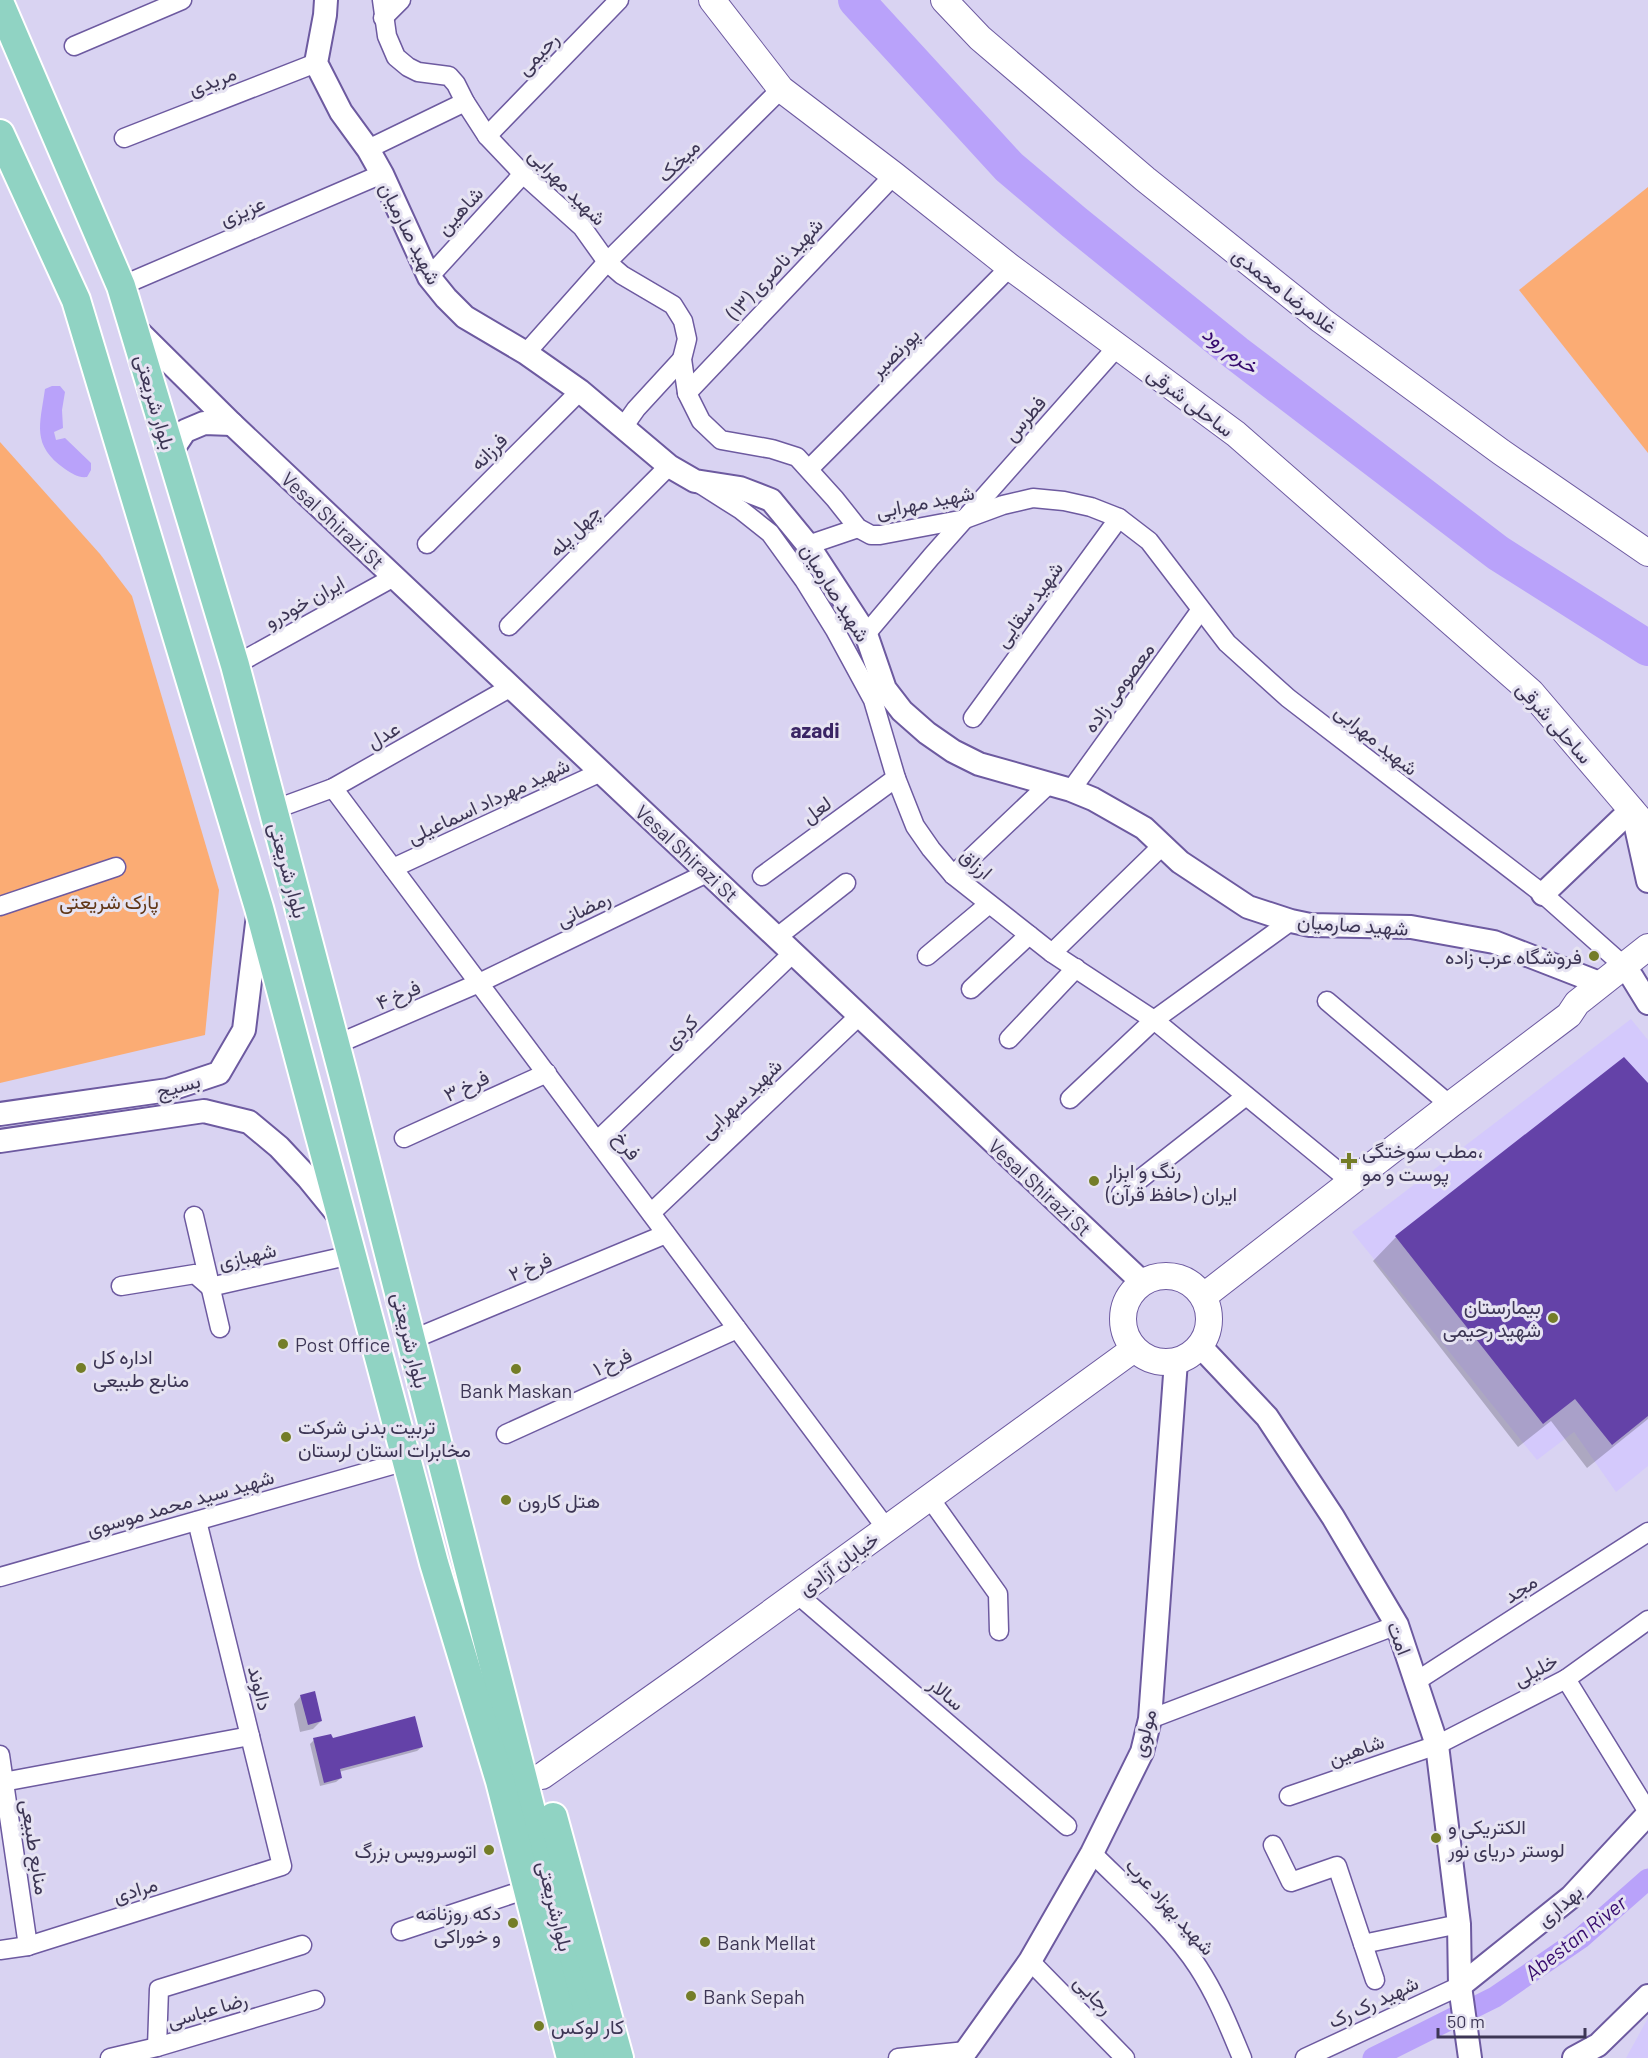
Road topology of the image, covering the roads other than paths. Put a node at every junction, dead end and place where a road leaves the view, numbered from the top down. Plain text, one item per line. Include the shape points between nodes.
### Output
1 (182, 0) edge
2 (326, 0) edge
3 (401, 0) edge
4 (619, 0) edge
5 (712, 0) edge
6 (944, 0) edge
7 (0, 4) edge
8 (383, 9) edge
9 (74, 46) dead end
10 (316, 63) junction
11 (782, 89) junction
12 (465, 102) junction
13 (0, 134) edge
14 (487, 136) junction
15 (124, 138) dead end
16 (368, 149) junction
17 (382, 174) junction
18 (523, 174) junction
19 (894, 175) junction
20 (607, 262) junction
21 (1010, 267) junction
22 (429, 277) junction
23 (121, 286) junction
24 (134, 327) junction
25 (1117, 347) junction
26 (526, 353) junction
27 (682, 359) junction
28 (580, 391) junction
29 (687, 393) junction
30 (232, 424) junction
31 (624, 426) junction
32 (171, 452) junction
33 (669, 465) junction
34 (809, 469) junction
35 (695, 481) junction
36 (1119, 518) junction
37 (965, 519) junction
38 (858, 528) junction
39 (427, 544) dead end
40 (808, 545) junction
41 (1648, 553) edge
42 (394, 577) junction
43 (1200, 611) junction
44 (509, 626) dead end
45 (866, 634) junction
46 (235, 665) junction
47 (511, 687) junction
48 (974, 718) dead end
49 (601, 772) junction
50 (896, 778) junction
51 (1049, 784) junction
52 (333, 788) junction
53 (1071, 790) junction
54 (1632, 809) junction
55 (273, 810) junction
56 (1648, 829) edge
57 (1163, 845) junction
58 (116, 867) dead end
59 (393, 868) junction
60 (707, 873) junction
61 (953, 875) junction
62 (762, 876) dead end
63 (1648, 881) edge
64 (846, 883) dead end
65 (1543, 894) junction
66 (989, 904) junction
67 (0, 906) edge
68 (259, 908) junction
69 (1291, 921) junction
70 (1029, 935) junction
71 (776, 938) junction
72 (1648, 947) edge
73 (793, 953) junction
74 (1052, 953) junction
75 (927, 956) dead end
76 (1076, 968) junction
77 (1635, 969) edge
78 (479, 983) junction
79 (1602, 984) junction
80 (971, 989) dead end
81 (1327, 1000) dead end
82 (1648, 1003) edge
83 (1569, 1015) junction
84 (859, 1016) junction
85 (1154, 1020) junction
86 (1009, 1039) dead end
87 (335, 1045) junction
88 (547, 1073) junction
89 (1246, 1096) junction
90 (1070, 1099) dead end
91 (1450, 1105) junction
92 (0, 1114) edge
93 (404, 1138) dead end
94 (0, 1141) edge
95 (597, 1141) junction
96 (1350, 1181) junction
97 (1121, 1194) dead end
98 (651, 1213) junction
99 (194, 1216) dead end
100 (341, 1219) junction
101 (666, 1234) junction
102 (351, 1254) junction
103 (1142, 1282) junction
104 (121, 1286) dead end
105 (210, 1287) junction
106 (1204, 1296) junction
107 (220, 1328) dead end
108 (737, 1329) junction
109 (411, 1340) junction
110 (1200, 1346) junction
111 (1134, 1349) junction
112 (1176, 1361) junction
113 (506, 1434) dead end
114 (406, 1461) junction
115 (928, 1497) junction
116 (197, 1521) junction
117 (886, 1528) junction
118 (1648, 1532) edge
119 (0, 1577) edge
120 (797, 1594) junction
121 (1648, 1620) edge
122 (1397, 1625) junction
123 (999, 1630) dead end
124 (490, 1647) junction
125 (1566, 1679) junction
126 (1415, 1682) junction
127 (1150, 1719) junction
128 (250, 1736) junction
129 (1437, 1745) junction
130 (0, 1755) edge
131 (517, 1755) joint
132 (542, 1776) junction
133 (500, 1781) junction
134 (3, 1782) junction
135 (1289, 1796) dead end
136 (1648, 1813) edge
137 (508, 1818) joint
138 (1067, 1826) dead end
139 (1273, 1845) dead end
140 (1092, 1853) junction
141 (282, 1866) joint
142 (512, 1894) junction
143 (1459, 1924) junction
144 (401, 1931) dead end
145 (1363, 1944) junction
146 (302, 1945) dead end
147 (28, 1946) junction
148 (0, 1950) edge
149 (1030, 1961) junction
150 (1376, 1980) dead end
151 (1460, 1986) junction
152 (1648, 1996) edge
153 (315, 2001) dead end
154 (157, 2047) junction
155 (1469, 2051) edge
156 (964, 2054) edge
157 (110, 2058) edge
158 (555, 2058) edge
159 (571, 2058) edge
160 (594, 2058) edge
161 (619, 2058) edge
162 (898, 2058) edge
163 (1125, 2058) edge
164 (1242, 2058) edge
165 (1305, 2058) edge
166 (1574, 2058) edge

1 - 9 street
2 - 10 street
3 - 8 street
4 - 14 street, رحیمی
5 - 11 main road, ساحلی شرقی
6 - 41 main road, غلامرضا محمدی via 980,38 1136,172 1321,320 1501,452
7 - 23 main road, بلوار شریعتی
8 - 12 street, شهید مهرابی via 387,36 396,57 418,72 448,76
10 - 15 street, مریدی
10 - 16 street, شهید صارمیان via 340,112
11 - 19 main road, ساحلی شرقی
11 - 20 street, میخک
12 - 14 street, شهید مهرابی
12 - 16 street
13 - 68 main road, بلوار شریعتی via 76,300
14 - 18 street, شهید مهرابی
16 - 17 street, شهید صارمیان
17 - 22 street, شهید صارمیان
17 - 23 street, عزیزی
18 - 20 street, شهید مهرابی via 582,227
18 - 22 street, شاهين
19 - 21 main road, ساحلی شرقی
19 - 29 street, شهید ناصری (۱۳)
20 - 26 street, میخک
20 - 27 street, شهید مهرابی via 673,304 687,339
21 - 25 main road, ساحلی شرقی
21 - 34 street, پورنصیر
22 - 26 street, شهید صارمیان via 465,317
23 - 24 main road, بلوار شریعتی
24 - 30 street, Vesal Shirazi St
24 - 32 main road, بلوار شریعتی
25 - 37 street, فطرس
25 - 54 main road, ساحلی شرقی via 1236,434 1531,692
26 - 28 street, شهید صارمیان
27 - 29 street, شهید مهرابی
27 - 31 street
28 - 31 street, شهید صارمیان
28 - 39 street, فرزانه
29 - 34 street, شهید مهرابی via 702,421 721,440 797,457
30 - 32 street via 204,423 185,431
30 - 42 street, Vesal Shirazi St
31 - 33 street, شهید صارمیان
32 - 46 main road, بلوار شریعتی
33 - 35 street, شهید صارمیان
33 - 44 street, چهل پله
34 - 38 street, شهید مهرابی
35 - 40 street, شهید صارمیان via 740,488 771,500
35 - 50 street, ارزاق via 770,533 804,580 873,700
36 - 37 street, شهید مهرابی via 1091,507 1033,498
36 - 43 street, شهید مهرابی via 1149,541
36 - 48 street, شهید سقایی
37 - 38 street, شهید مهرابی via 880,535
37 - 45 street, فطرس
38 - 40 street
40 - 45 street, شهید صارمیان
42 - 46 street, ایران خودرو
42 - 47 street, Vesal Shirazi St
43 - 53 street, معصومی زاده
43 - 65 street, شهید مهرابی via 1227,643 1288,698
45 - 51 street, شهید صارمیان via 885,689 927,734 978,764
46 - 55 main road, بلوار شریعتی
47 - 49 street, Vesal Shirazi St
47 - 52 street, عدل
49 - 59 street, شهید مهرداد اسماعیلی
49 - 60 street, Vesal Shirazi St
50 - 61 street, ارزاق via 915,826
50 - 62 street, لعل
51 - 53 street, شهید صارمیان
51 - 61 street
52 - 55 street, عدل
52 - 59 street, فرخ
53 - 57 street, شهید صارمیان via 1144,828
54 - 56 main road, ساحلی شرقی
54 - 63 street
54 - 65 street
55 - 87 main road, بلوار شریعتی
57 - 69 street, شهید صارمیان via 1180,862 1248,906
57 - 74 street
58 - 67 street
59 - 78 street, فرخ
60 - 71 street, Vesal Shirazi St
60 - 78 street, رمضانی
61 - 66 street, ارزاق
64 - 71 street
65 - 77 street, شهید مهرابی
66 - 70 street, ارزاق
66 - 75 street
68 - 92 street, بسیج via 244,1030 219,1073 168,1090
68 - 100 main road, بلوار شریعتی
69 - 79 street, شهید صارمیان via 1310,925 1411,927 1494,942
69 - 85 street
70 - 74 street, ارزاق
70 - 80 street
71 - 73 street, Vesal Shirazi St
72 - 77 main road
73 - 84 street, Vesal Shirazi St
73 - 95 street, کردی
74 - 76 street, ارزاق
76 - 85 street, ارزاق
76 - 86 street
77 - 79 main road
77 - 82 street
77 - 83 main road via 1585,1014
78 - 87 street, فرخ ۴
78 - 88 street, فرخ
79 - 83 main road via 1577,1003
81 - 91 street
83 - 91 main road
84 - 98 street, شهید سهرابی
84 - 103 street, Vesal Shirazi St
85 - 89 street, ارزاق
85 - 90 street
87 - 109 main road, بلوار شریعتی
88 - 93 street, فرخ ۳
88 - 95 street, فرخ
89 - 96 street, ارزاق
89 - 97 street
91 - 96 main road
94 - 100 street, بسیج via 204,1111 249,1122 294,1162
95 - 98 street, فرخ
96 - 106 main road
98 - 101 street, فرخ
99 - 105 street
100 - 102 main road, بلوار شریعتی
101 - 108 street, فرخ
101 - 109 street, فرخ ۲
102 - 105 street, شهبازی
102 - 114 main road, بلوار شریعتی
103 - 106 main road via 1169,1275 1195,1285
103 - 111 main road via 1124,1306 1122,1321
104 - 105 street, شهبازی via 195,1274
105 - 107 street
106 - 110 main road via 1210,1322
108 - 113 street, فرخ ۱
108 - 117 street, فرخ
109 - 124 main road, بلوار شریعتی
110 - 112 main road
110 - 122 street, امت via 1268,1417
111 - 112 main road via 1146,1358
111 - 115 main road, خیابان آزادی
112 - 127 street, مولوی
114 - 116 street, شهید سید محمد موسوی
114 - 133 main road, بلوار شریعتی
115 - 117 main road, خیابان آزادی
115 - 123 street via 998,1594
116 - 119 street, شهید سید محمد موسوی
116 - 128 street, دالوند
117 - 120 main road, خیابان آزادی
118 - 126 street, مجد
120 - 132 main road, خیابان آزادی
120 - 138 street, سالار
121 - 125 street, خلیلی
122 - 126 street, امت
122 - 127 street
124 - 131 main road, بلوار شریعتی
124 - 132 main road via 521,1709
125 - 129 street, خلیلی
125 - 136 street
126 - 129 street, امت
127 - 140 street, مولوی via 1142,1752
128 - 134 street
128 - 141 street, دالوند
129 - 135 street, شاهین
129 - 143 street, امت
130 - 134 street, منابع طبیعی
131 - 160 main road, بلوارشریعتی
132 - 161 main road
133 - 137 main road, بلوار شریعتی
133 - 142 main road via 500,1838
134 - 147 street, منابع طبیعی
136 - 151 street, بهداری via 1571,1897
137 - 159 main road, بلوارشریعتی
139 - 145 street via 1291,1882 1337,1866
140 - 149 street, مولوی
140 - 164 street, شهید بهزاد عرب via 1197,1966 1224,2012
141 - 147 street, مرادی
142 - 144 street
142 - 158 main road
143 - 145 street
143 - 151 street, امت
145 - 150 street
146 - 154 street via 159,1989
147 - 148 street, مرادی
149 - 156 street, مولوی
149 - 163 street, رجایی
151 - 155 street, امت
151 - 165 street, شهید رک رک
152 - 166 street via 1599,2045
153 - 154 street, رضا عباسی
154 - 157 street, رضا عباسی
156 - 162 street

